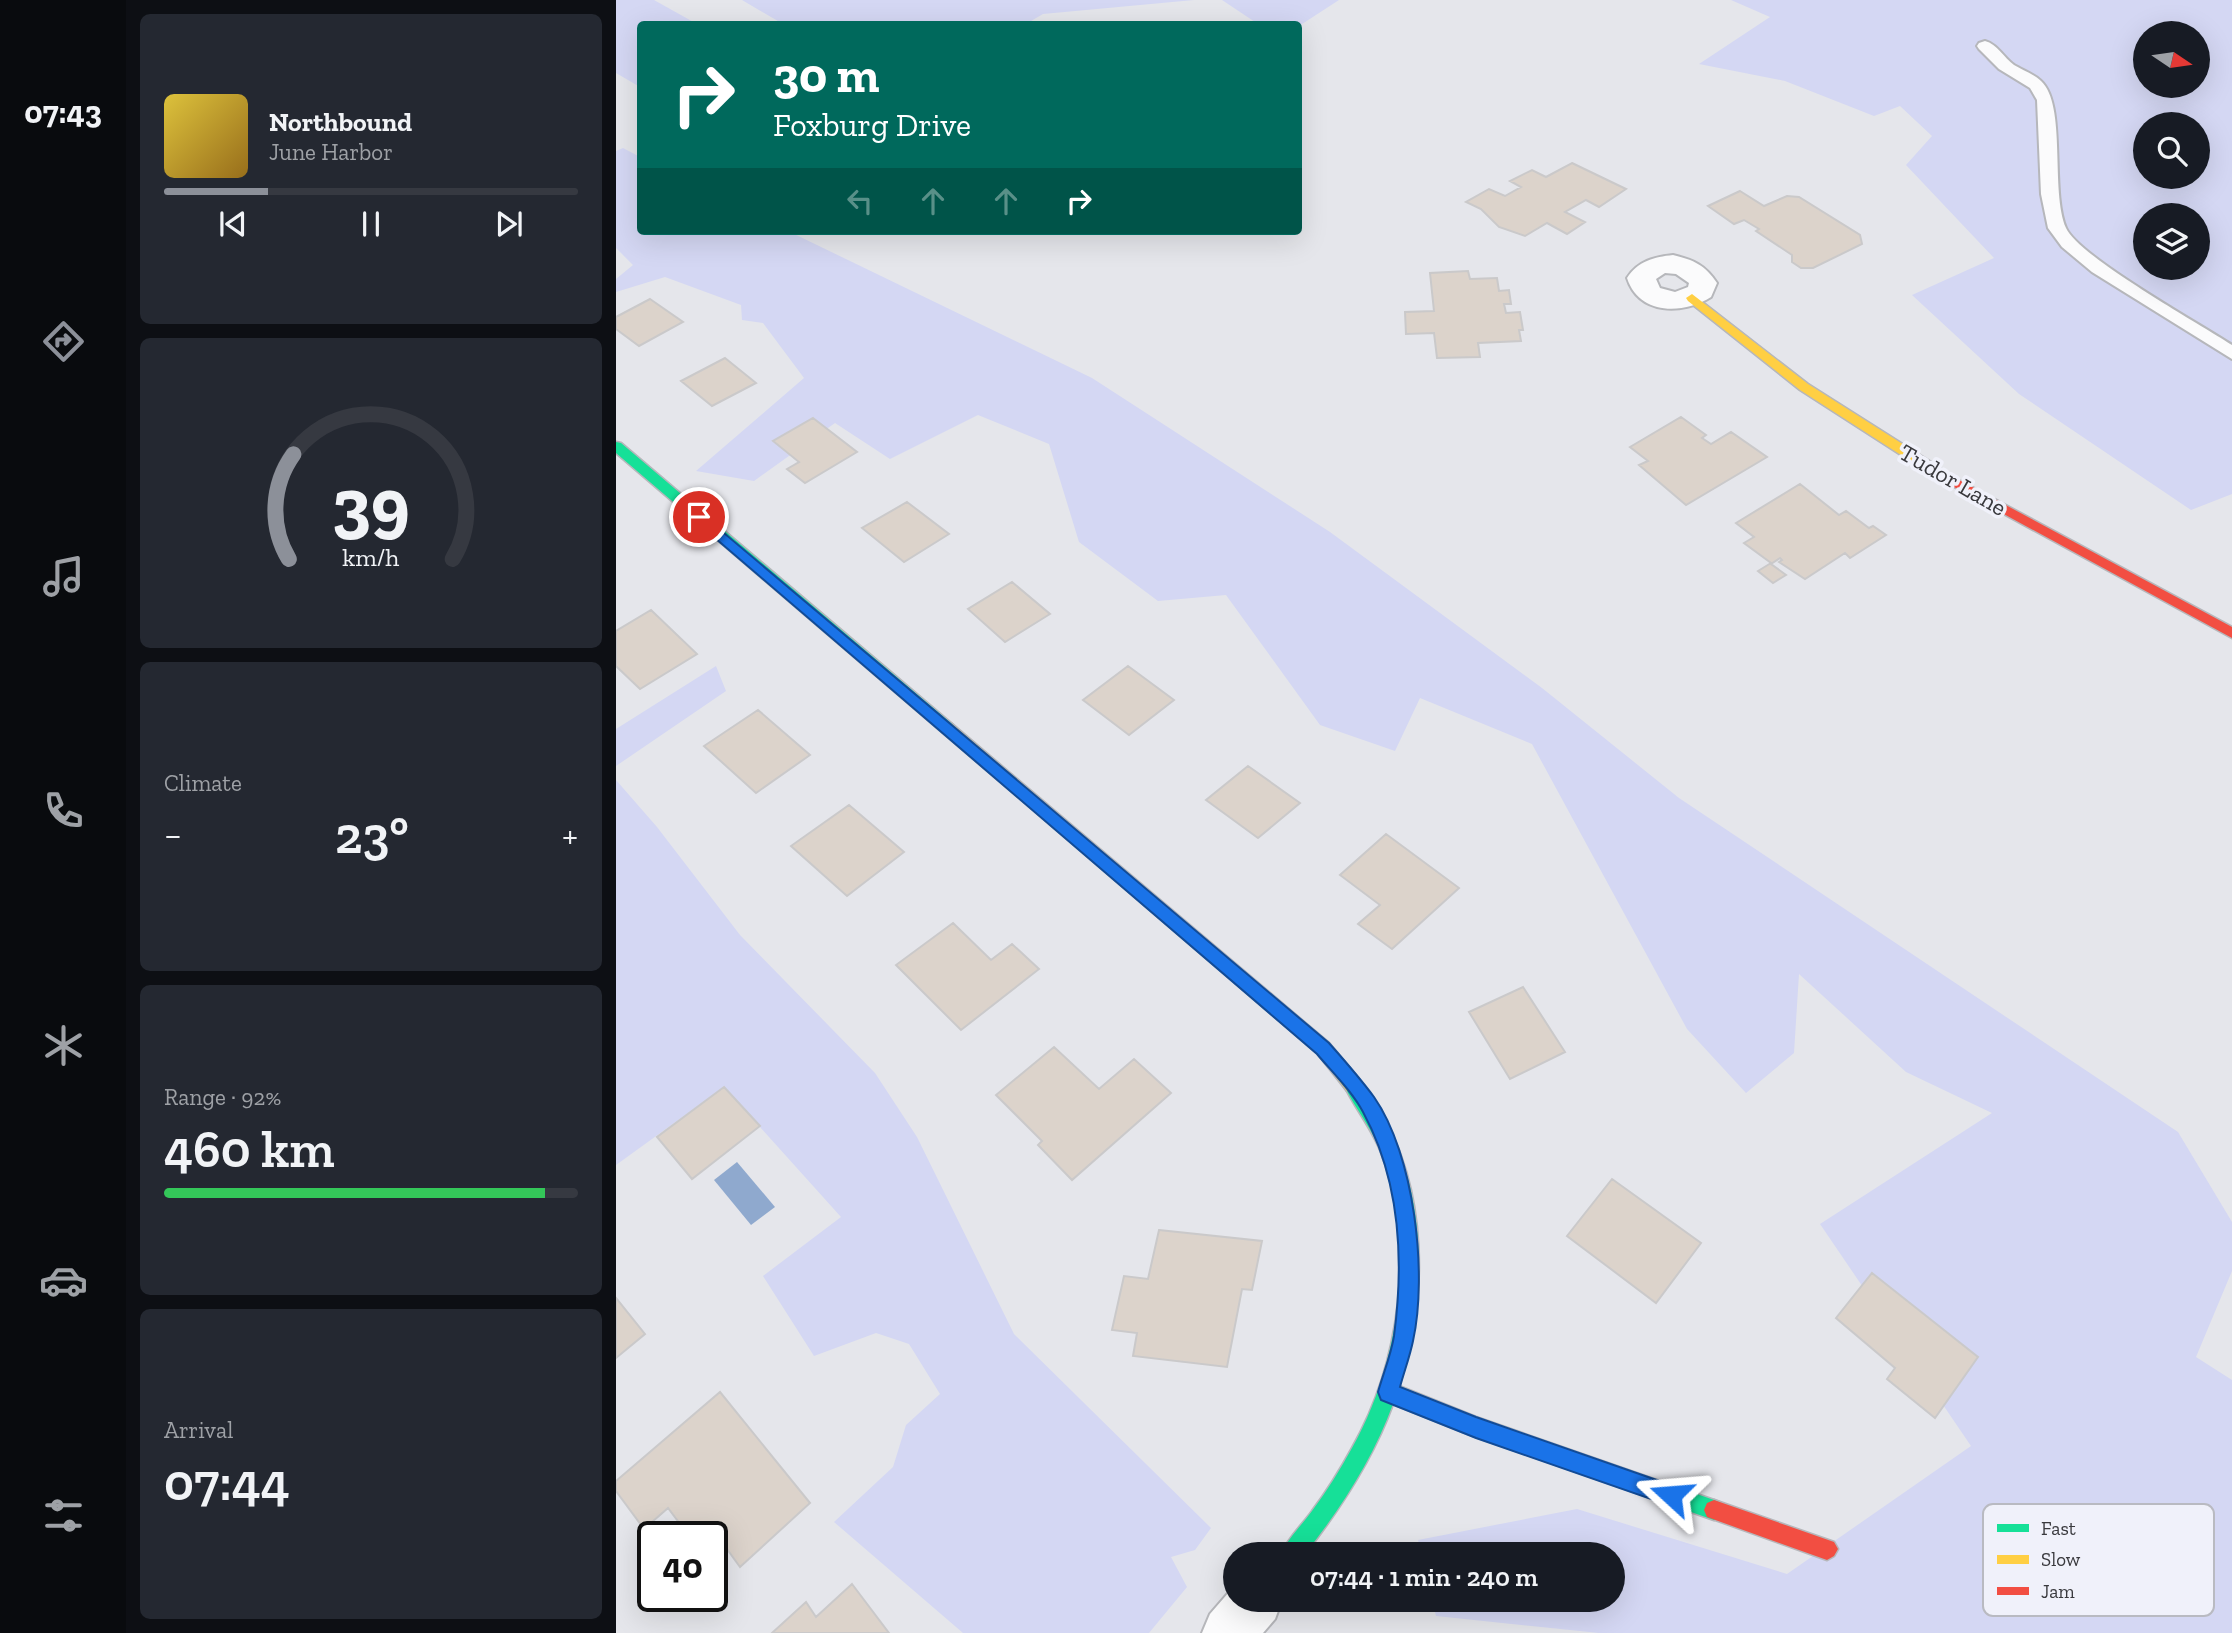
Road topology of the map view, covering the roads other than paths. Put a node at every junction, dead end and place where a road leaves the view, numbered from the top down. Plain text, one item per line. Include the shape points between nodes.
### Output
1 (1985, 46) dead end
2 (1692, 298) dead end
3 (2232, 353) edge
4 (616, 446) edge
5 (2232, 633) edge
6 (1388, 1392) junction
7 (1302, 1542) edge
8 (1827, 1549) dead end
9 (1246, 1612) edge
10 (1228, 1633) edge

1 - 3 lane via 2005,66 2036,85 2045,100 2050,194 2057,228 2068,243 2098,268
2 - 5 street, Tudor Lane via 1804,387 1905,453
4 - 6 street via 1323,1048 1368,1104 1394,1158 1406,1218 1404,1338
6 - 7 street via 1359,1461
6 - 8 street
9 - 10 street

